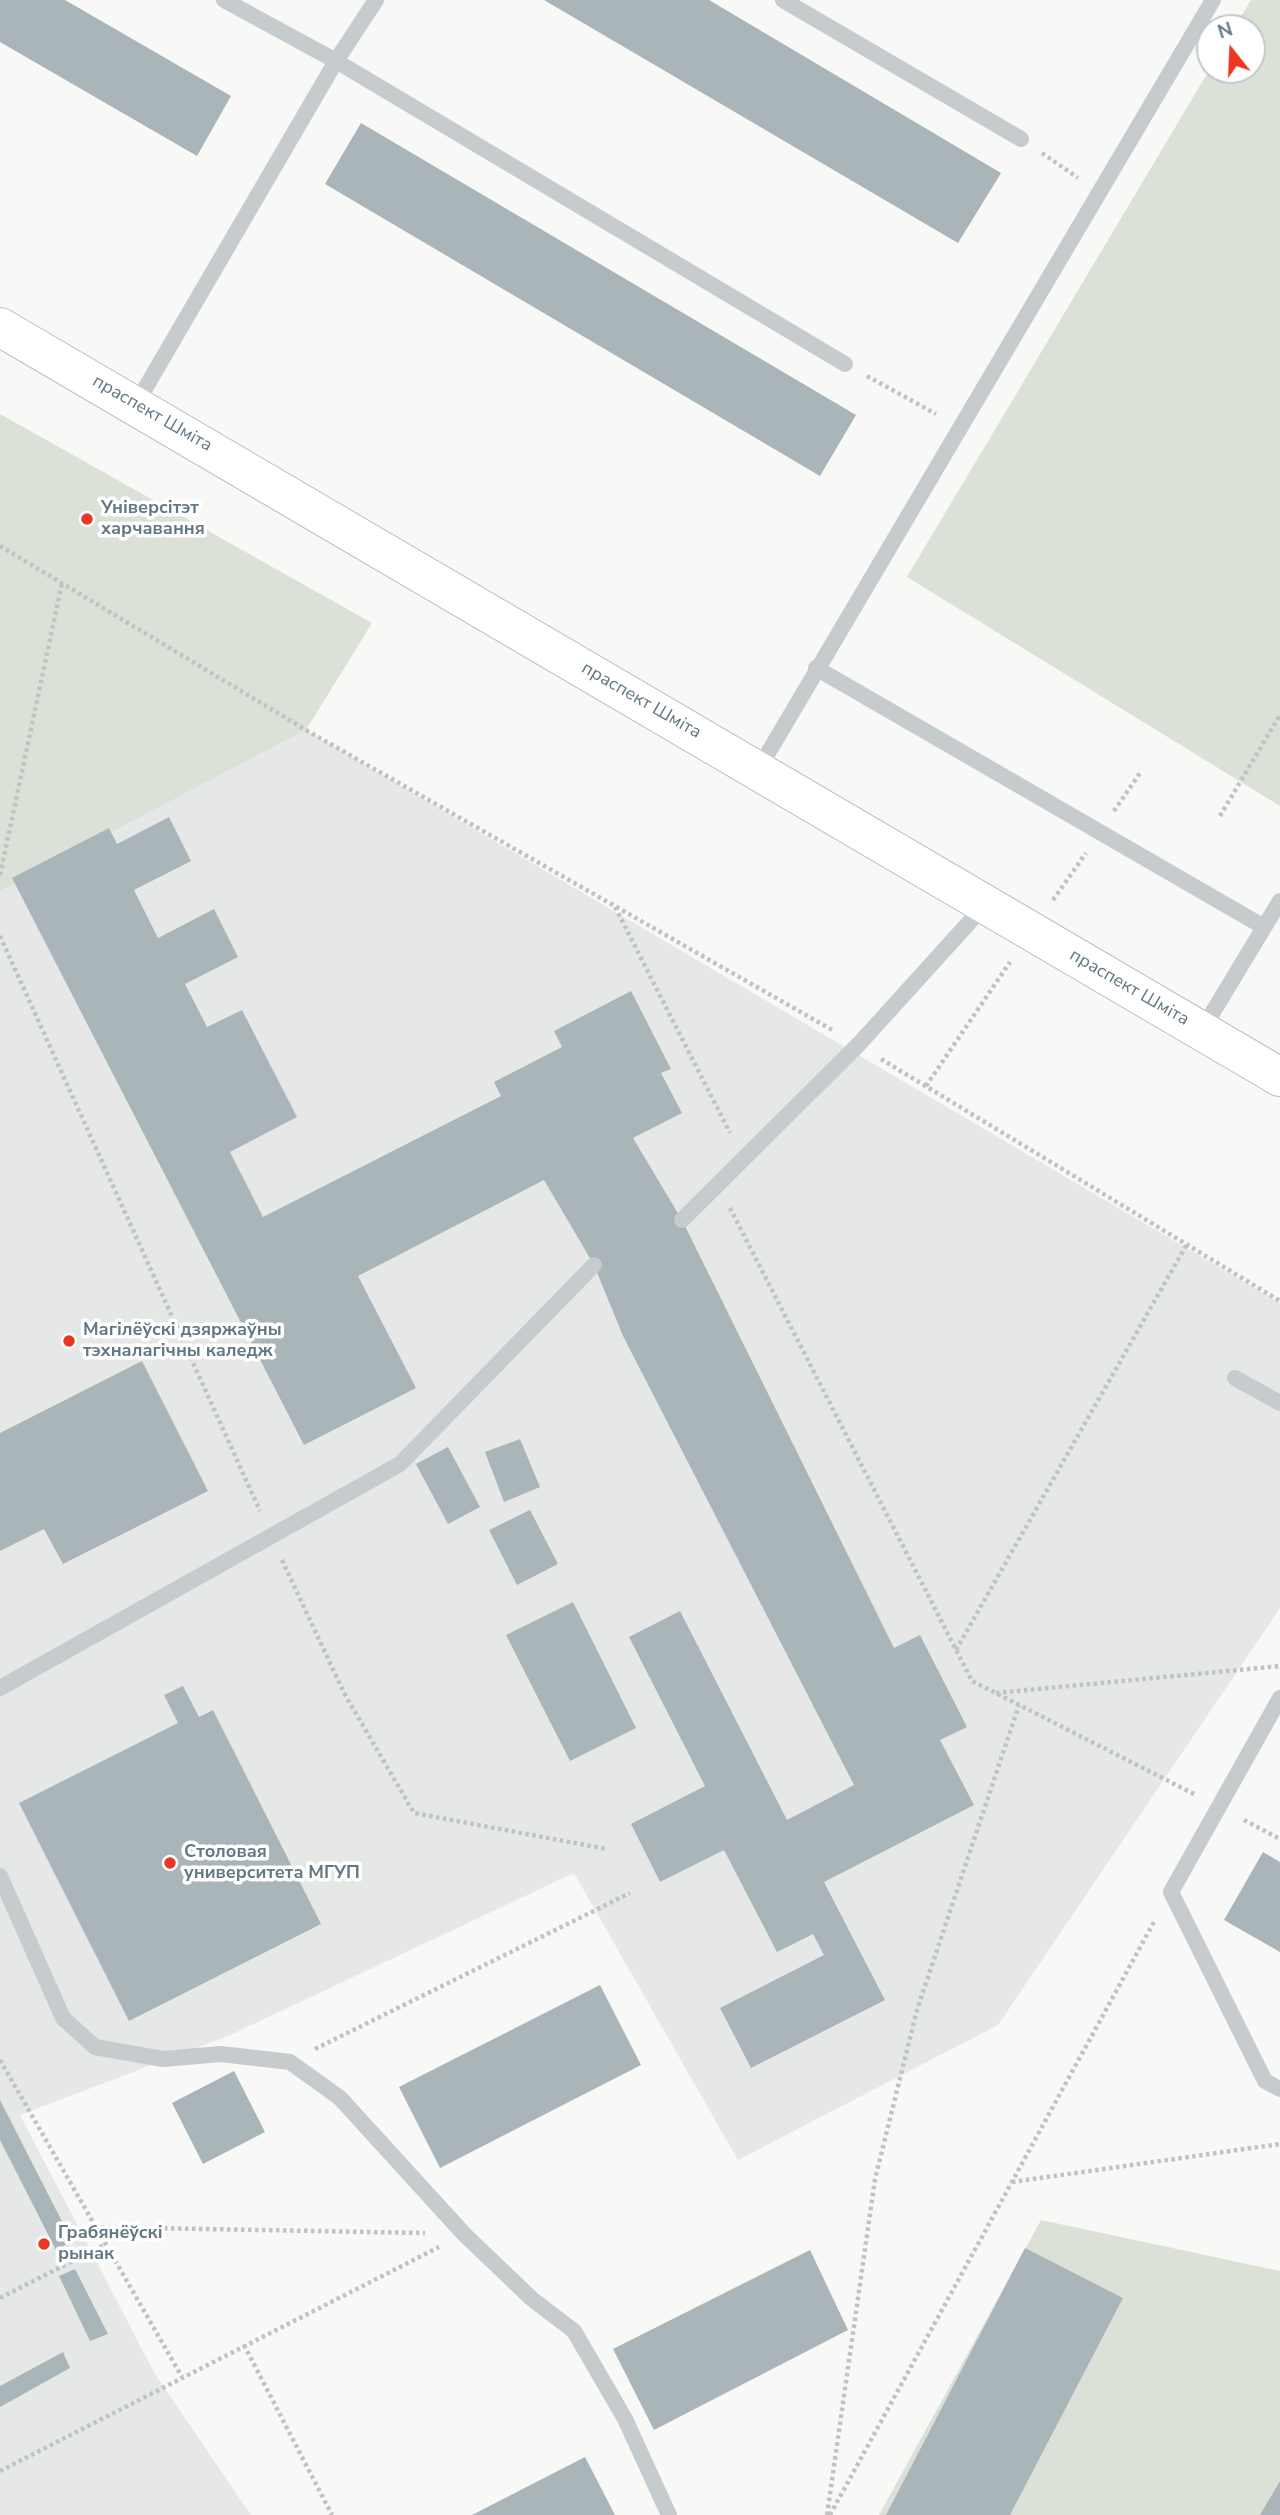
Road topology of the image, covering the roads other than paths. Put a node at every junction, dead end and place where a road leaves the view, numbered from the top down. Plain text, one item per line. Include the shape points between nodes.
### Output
1 (224, 0) edge
2 (376, 0) edge
3 (783, 0) edge
4 (1213, 0) edge
5 (337, 61) junction
6 (1021, 139) road end
7 (0, 327) edge
8 (845, 364) road end
9 (136, 404) junction
10 (817, 668) junction
11 (758, 770) junction
12 (1280, 901) edge
13 (985, 905) junction
14 (1264, 928) junction
15 (1202, 1030) junction
16 (1280, 1077) edge
17 (682, 1220) dead end
18 (594, 1265) dead end
19 (1235, 1377) dead end
20 (1280, 1403) edge
21 (0, 1688) edge
22 (1280, 1698) edge
23 (0, 1876) edge
24 (1280, 2089) edge
25 (669, 2515) edge

1 - 5 lane
2 - 5 lane
3 - 6 lane
4 - 10 lane
5 - 8 lane
5 - 9 lane
7 - 9 main road, праспект Шміта
9 - 11 main road, праспект Шміта
10 - 11 lane
10 - 14 lane
11 - 13 main road, праспект Шміта
12 - 14 lane
13 - 15 main road, праспект Шміта
13 - 17 lane via 858,1045
14 - 15 lane
15 - 16 main road, праспект Шміта
18 - 21 lane via 400,1464
19 - 20 lane
22 - 24 lane via 1171,1892 1265,2081
23 - 25 lane via 63,2018 95,2047 163,2059 221,2054 290,2062 340,2098 464,2234 532,2299 574,2331 625,2419

